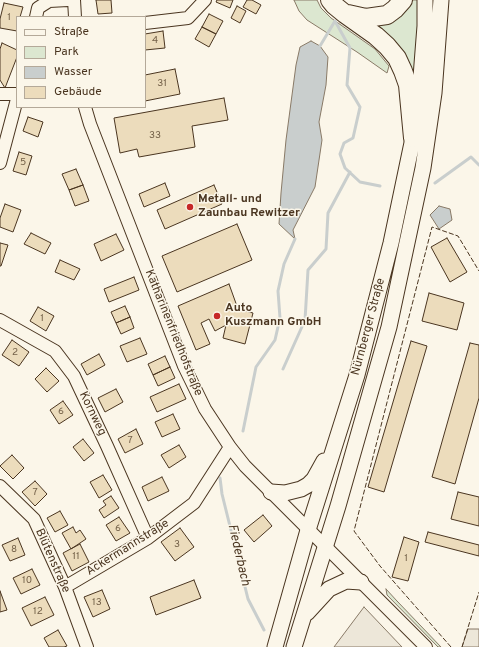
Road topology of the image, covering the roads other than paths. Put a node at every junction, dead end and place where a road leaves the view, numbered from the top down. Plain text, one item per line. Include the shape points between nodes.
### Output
1 (68, 0) edge
2 (74, 0) edge
3 (205, 0) edge
4 (330, 0) edge
5 (403, 0) edge
6 (425, 0) edge
7 (441, 0) edge
8 (35, 8) edge
9 (345, 14) junction
10 (75, 16) edge
11 (146, 24) edge
12 (0, 94) edge
13 (16, 94) edge
14 (16, 103) edge
15 (84, 108) edge
16 (413, 138) junction
17 (0, 164) edge
18 (0, 320) edge
19 (341, 428) junction
20 (230, 447) junction
21 (0, 486) edge
22 (271, 492) junction
23 (308, 530) junction
24 (148, 538) junction
25 (325, 546) junction
26 (361, 582) junction
27 (65, 587) junction
28 (302, 621) junction
29 (86, 646) edge
30 (275, 647) edge
31 (294, 647) edge
32 (426, 647) edge

1 - 8 street via 49,1
2 - 10 street
3 - 11 street via 188,18
4 - 9 highway
5 - 9 highway via 387,15 366,18
6 - 16 main road, Nürnberger Straße via 421,77
7 - 25 main road, Nürnberger Straße via 434,92 423,168 389,327
9 - 16 highway via 376,36 397,58 408,85
12 - 13 street
14 - 17 street
15 - 20 street, Katharinenfriedhofstraße via 184,366 205,409
16 - 19 main road, Nürnberger Straße via 385,266
18 - 24 street, Kornweg via 54,351 74,376
19 - 22 main road via 308,485 285,493
19 - 23 main road, Nürnberger Straße
20 - 22 street, Katharinenfriedhofstraße
20 - 24 street, Ackermannstraße via 194,503
21 - 27 street, Blütenstraße via 34,519
22 - 23 street, Katharinenfriedhofstraße
23 - 25 street, Katharinenfriedhofstraße
23 - 30 main road, Nürnberger Straße
24 - 27 street, Ackermannstraße
25 - 26 street, Katharinenfriedhofstraße
25 - 28 main road, Nürnberger Straße
26 - 28 main road via 346,581 329,589
26 - 32 street, Katharinenfriedhofstraße
27 - 29 street, Blütenstraße
28 - 31 main road, Nürnberger Straße

